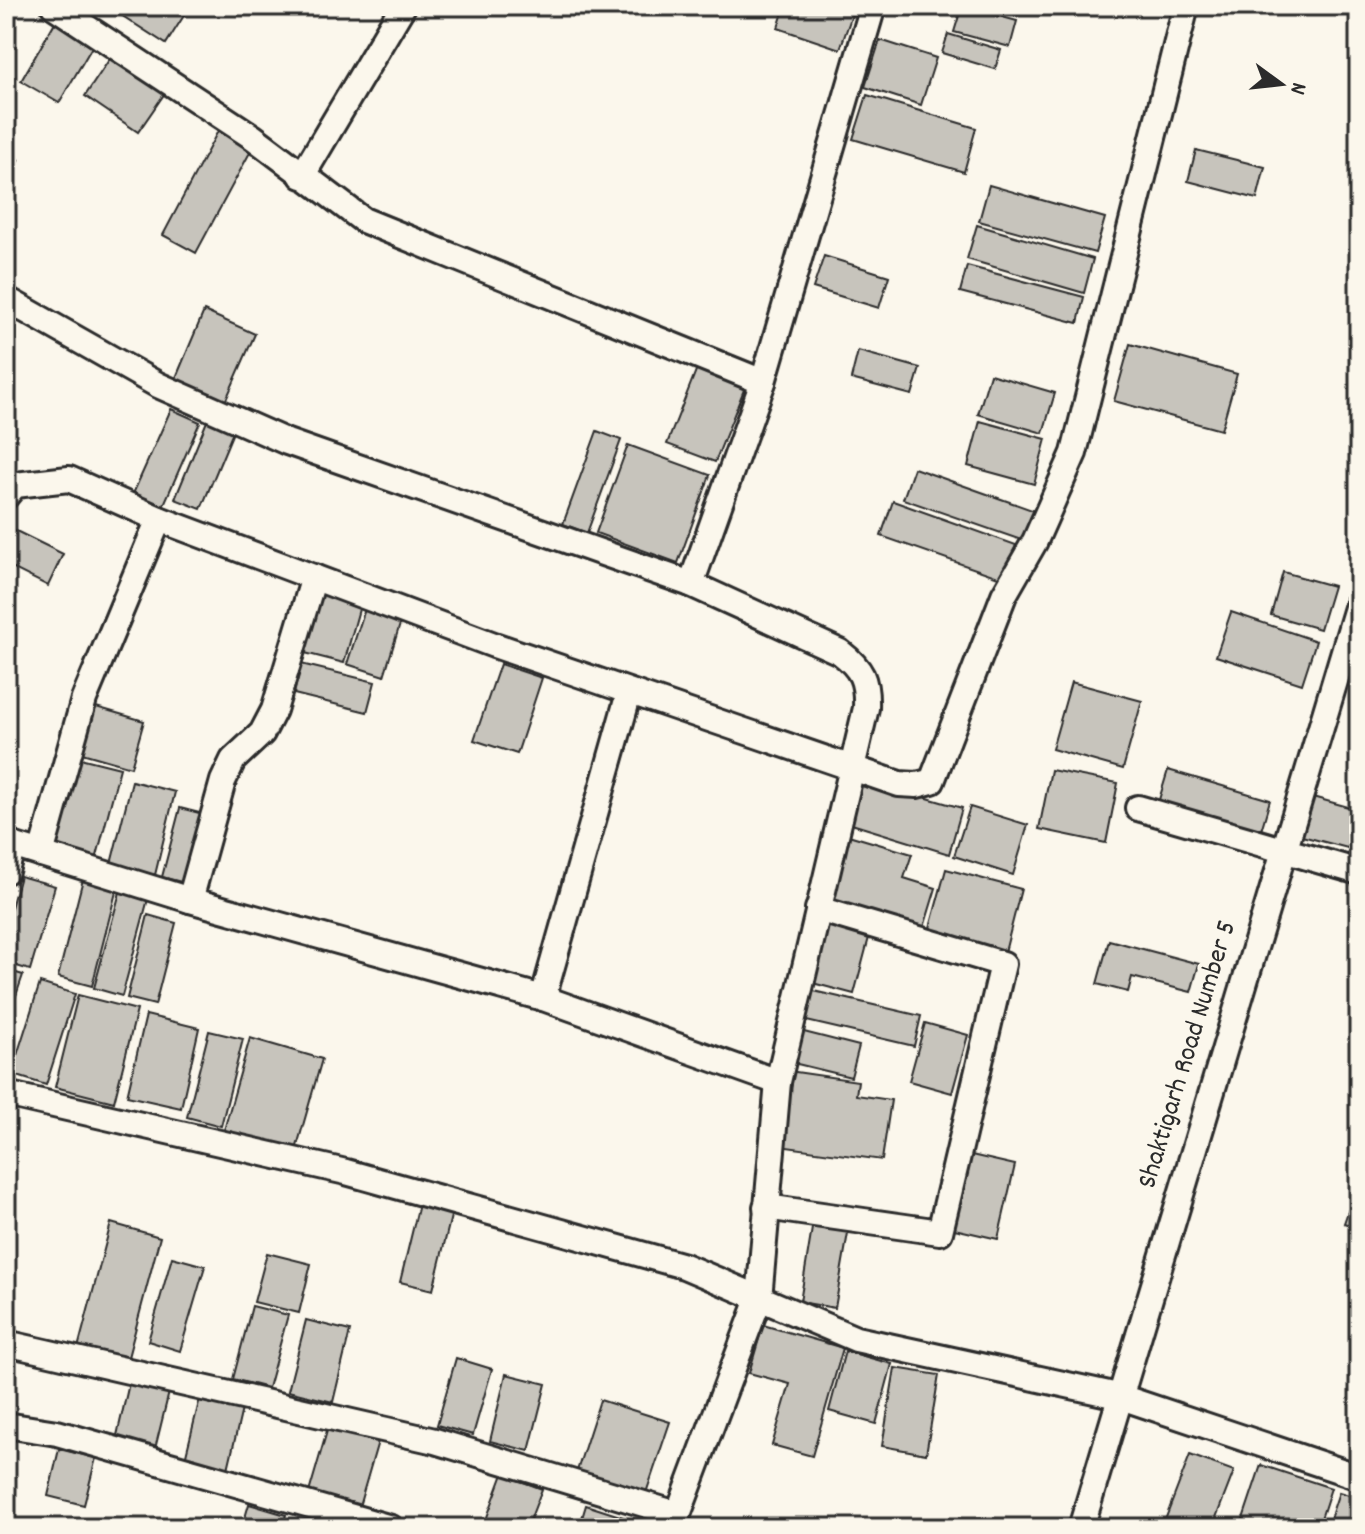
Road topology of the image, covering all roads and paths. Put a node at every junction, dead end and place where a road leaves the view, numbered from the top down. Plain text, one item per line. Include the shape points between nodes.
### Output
1 (54, 6) edge
2 (403, 6) edge
3 (873, 6) edge
4 (1186, 6) edge
5 (302, 176) junction
6 (6, 299) edge
7 (763, 382) junction
8 (6, 496) edge
9 (159, 519) junction
10 (314, 577) junction
11 (691, 584) junction
12 (1359, 601) edge
13 (629, 693) junction
14 (850, 765) junction
15 (1138, 808) dead end
16 (10, 844) edge
17 (1283, 851) junction
18 (41, 854) junction
19 (6, 871) edge
20 (1359, 872) edge
21 (190, 900) junction
22 (818, 909) junction
23 (543, 998) junction
24 (778, 1082) junction
25 (6, 1094) edge
26 (766, 1207) junction
27 (759, 1299) junction
28 (6, 1343) edge
29 (1118, 1396) junction
30 (6, 1425) edge
31 (1359, 1477) edge
32 (675, 1521) edge
33 (391, 1528) edge
34 (1081, 1528) edge

1 - 5 street via 253,137
2 - 5 street
3 - 7 street
4 - 14 street via 1074,453 1004,595 940,765 932,781 917,785 899,784
5 - 7 street via 363,220
6 - 11 street via 158,385 287,442
7 - 11 street
8 - 9 street via 15,485 69,479
9 - 10 street
9 - 18 street via 84,699
10 - 13 street
10 - 21 street via 274,710 262,733 233,760 223,781
11 - 14 street via 840,652 860,667 867,685 866,708
12 - 17 street, Shaktigarh Road Number 5
13 - 14 street
13 - 23 street
14 - 22 street
15 - 17 street
16 - 18 street
16 - 19 street
17 - 20 street
17 - 29 street, Shaktigarh Road Number 5
18 - 21 street
21 - 23 street
22 - 24 street
22 - 26 street via 1003,964 940,1232
23 - 24 street
24 - 26 street
25 - 27 street via 346,1172 684,1266
26 - 27 street
27 - 29 street via 856,1339
27 - 32 street
28 - 32 street via 435,1441
29 - 31 street
29 - 34 street, Shaktigarh Road Number 5
30 - 33 street via 70,1437

